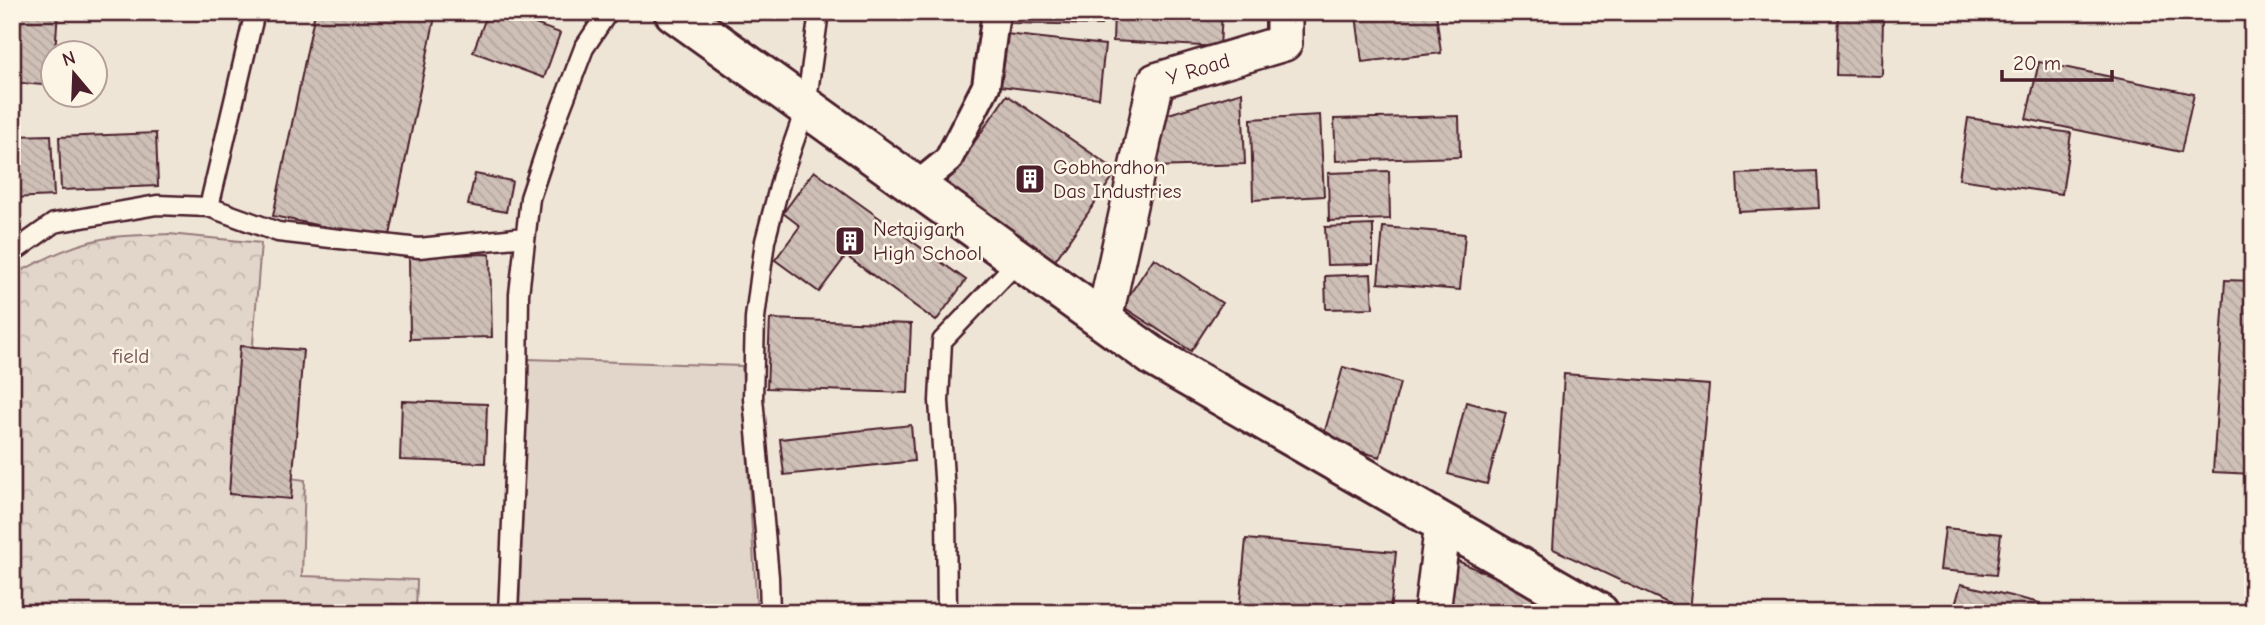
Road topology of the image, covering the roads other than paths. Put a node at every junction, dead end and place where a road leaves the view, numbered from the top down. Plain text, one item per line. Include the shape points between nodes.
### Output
1 (255, 12) edge
2 (608, 12) edge
3 (674, 12) edge
4 (819, 12) edge
5 (1284, 12) edge
6 (996, 18) edge
7 (806, 107) junction
8 (916, 186) junction
9 (209, 207) junction
10 (525, 237) junction
11 (12, 253) edge
12 (1019, 260) junction
13 (1104, 320) junction
14 (1443, 523) junction
15 (508, 613) edge
16 (770, 613) edge
17 (947, 613) edge
18 (1432, 613) edge
19 (1599, 613) edge

1 - 9 lane
2 - 10 lane via 584,48 553,129 530,198
3 - 7 main road
4 - 7 lane
5 - 13 street, Y Road via 1284,43 1156,81
6 - 8 street via 986,86 948,160
7 - 8 main road
7 - 16 lane via 765,241 755,318 753,398
8 - 12 main road
9 - 10 lane via 278,232 419,248
9 - 11 lane via 157,205 54,223
10 - 15 lane
12 - 13 main road
12 - 17 lane via 942,341 939,401
13 - 14 main road via 1154,357
14 - 18 street
14 - 19 main road

